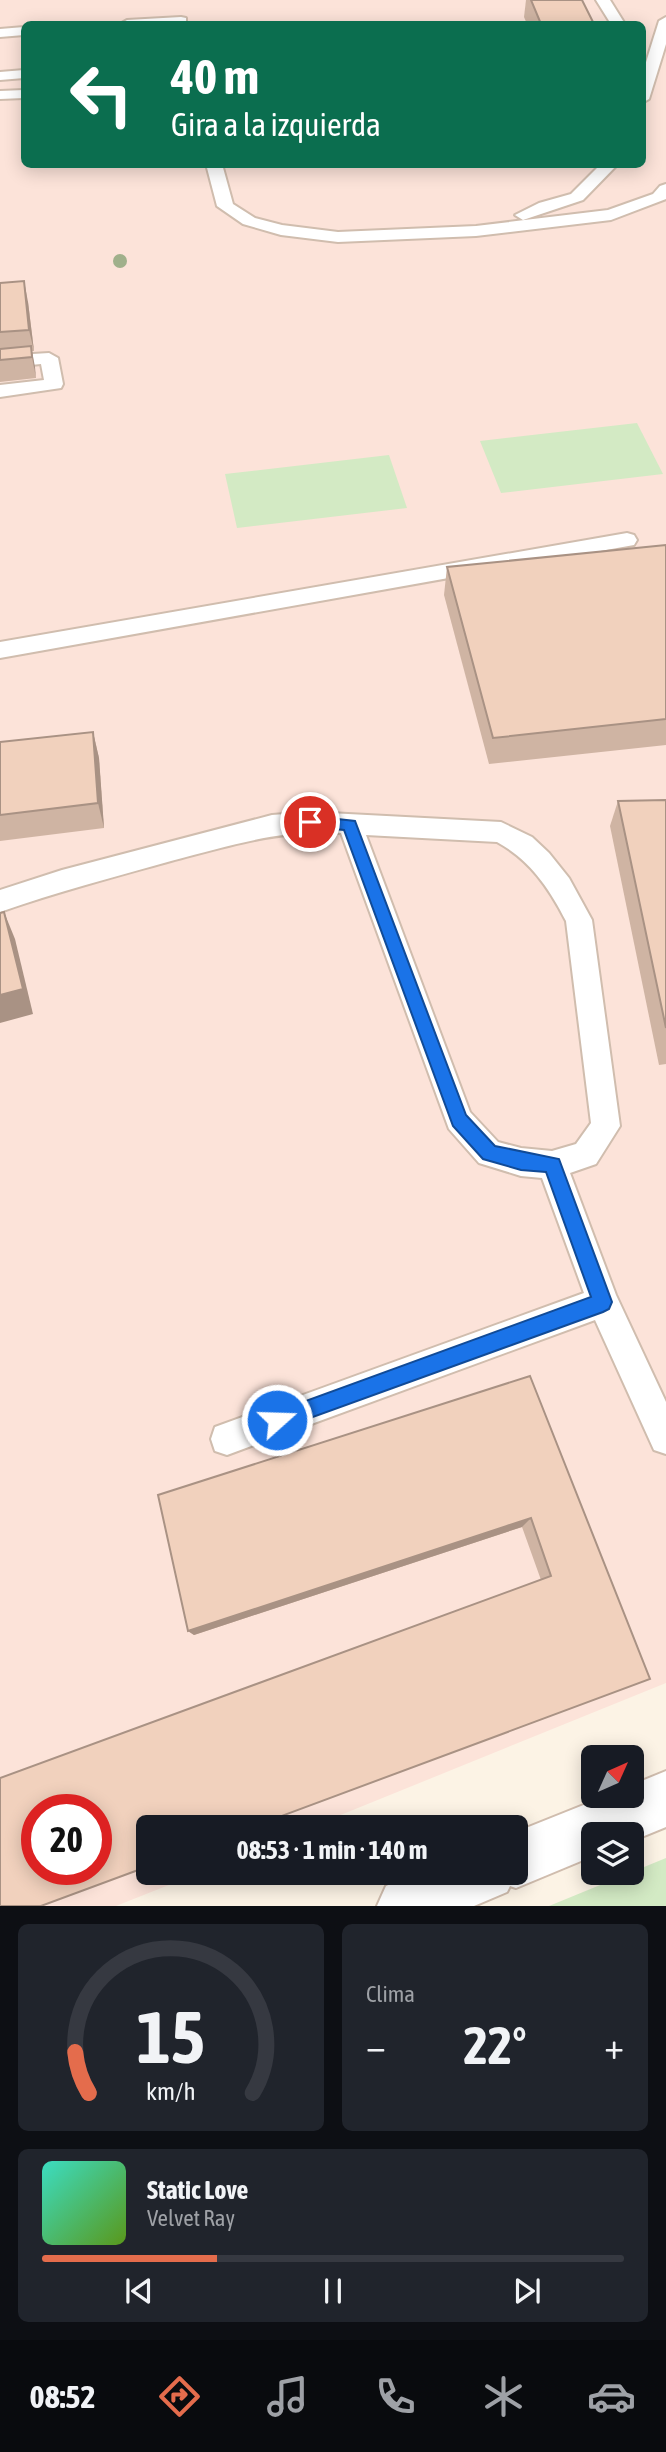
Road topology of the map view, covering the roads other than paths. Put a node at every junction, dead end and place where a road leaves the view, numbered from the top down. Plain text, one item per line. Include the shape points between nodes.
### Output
1 (603, 0) edge
2 (181, 17) edge
3 (150, 21) edge
4 (616, 21) edge
5 (666, 22) edge
6 (21, 32) edge
7 (0, 33) edge
8 (646, 58) edge
9 (653, 66) junction
10 (21, 74) edge
11 (0, 76) edge
12 (666, 81) edge
13 (646, 87) edge
14 (21, 94) edge
15 (0, 95) edge
16 (216, 168) edge
17 (606, 168) edge
18 (666, 189) edge
19 (493, 228) junction
20 (0, 362) edge
21 (0, 391) edge
22 (627, 540) dead end
23 (0, 650) edge
24 (350, 825) junction
25 (0, 901) edge
26 (552, 1165) junction
27 (603, 1302) junction
28 (666, 1438) edge
29 (227, 1439) dead end
30 (666, 1798) edge
31 (528, 1855) edge
32 (456, 1885) edge
33 (406, 1906) edge

1 - 4 lane
2 - 3 lane
5 - 9 lane
6 - 7 lane
8 - 9 lane
9 - 12 lane
9 - 13 lane
10 - 11 lane
14 - 15 lane
16 - 19 lane via 225,206 249,221 281,230 338,237
17 - 19 lane via 577,197
18 - 19 lane via 659,197 611,215
20 - 21 lane via 49,358 54,384
22 - 23 lane
24 - 25 lane via 272,825 62,880
24 - 26 lane via 459,1120 489,1153
24 - 26 lane via 501,832 523,844 560,885 579,920 606,1126 586,1153
26 - 27 lane
27 - 28 lane
27 - 29 lane
30 - 31 street
32 - 33 street

